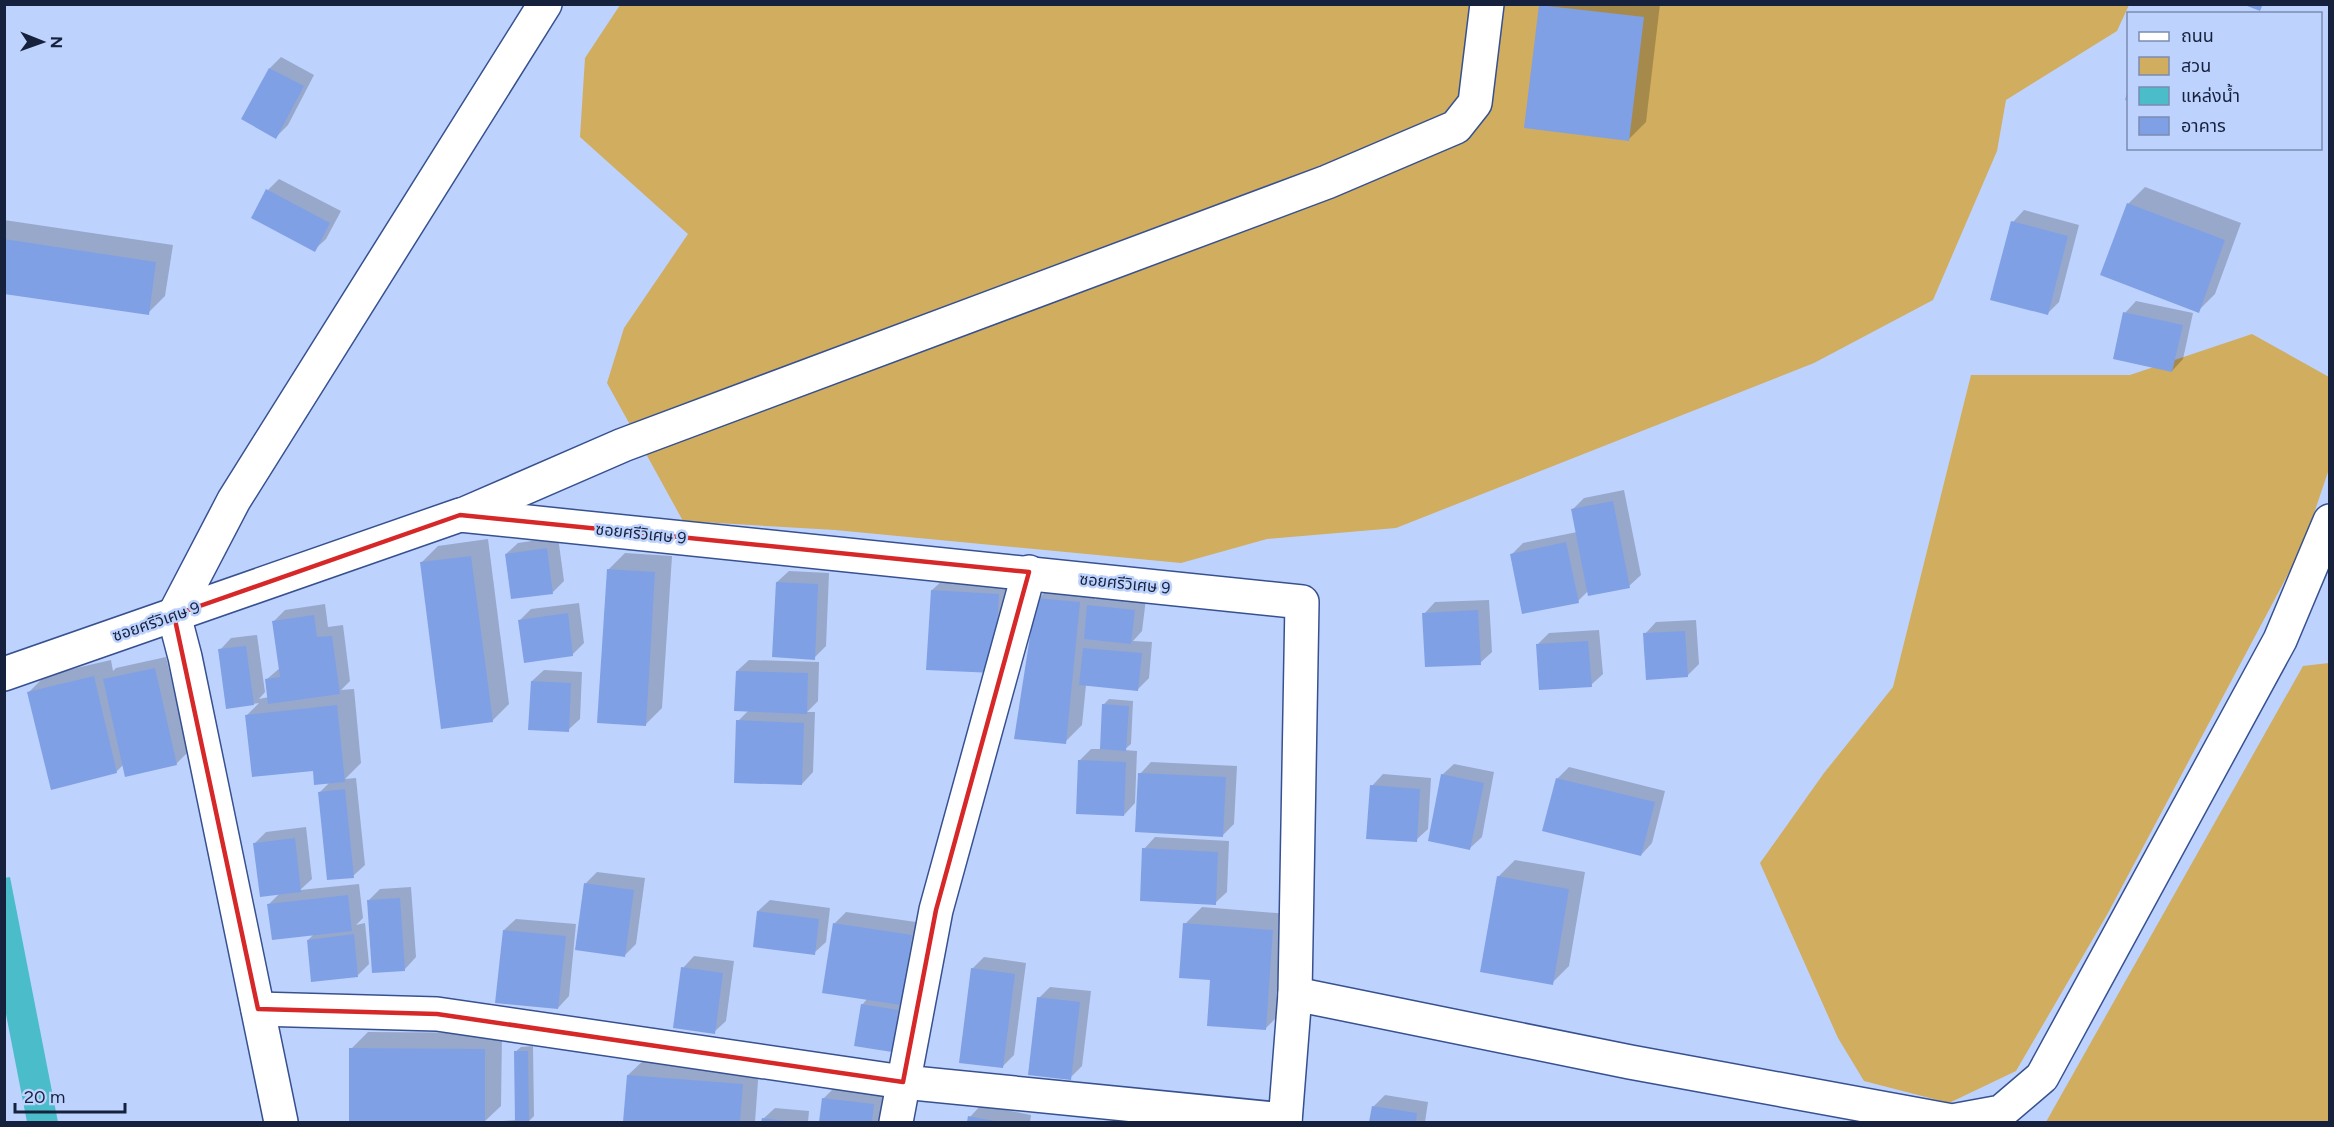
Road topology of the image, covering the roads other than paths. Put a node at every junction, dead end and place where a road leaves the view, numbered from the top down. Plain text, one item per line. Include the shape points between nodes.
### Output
1 (545, 4) edge
2 (1487, 4) edge
3 (460, 515) junction
4 (2330, 520) edge
5 (1029, 572) junction
6 (174, 615) junction
7 (4, 674) edge
8 (1295, 994) junction
9 (258, 1009) junction
10 (903, 1083) junction
11 (1285, 1121) edge
12 (281, 1122) edge
13 (896, 1122) edge

1 - 6 street via 234,500
2 - 3 street via 1475,103 1456,127 1327,182 623,445
3 - 5 street, ซอยศรีวิเศษ 9
3 - 6 street, ซอยศรีวิเศษ 9
4 - 8 street via 2280,640 2042,1077 2001,1112 1952,1121 1630,1062
5 - 8 street, ซอยศรีวิเศษ 9 via 1302,602
5 - 10 street via 936,910
6 - 7 street, ซอยศรีวิเศษ 9
6 - 9 street
8 - 11 street
9 - 10 street via 437,1014
9 - 12 street
10 - 11 street
10 - 13 street

